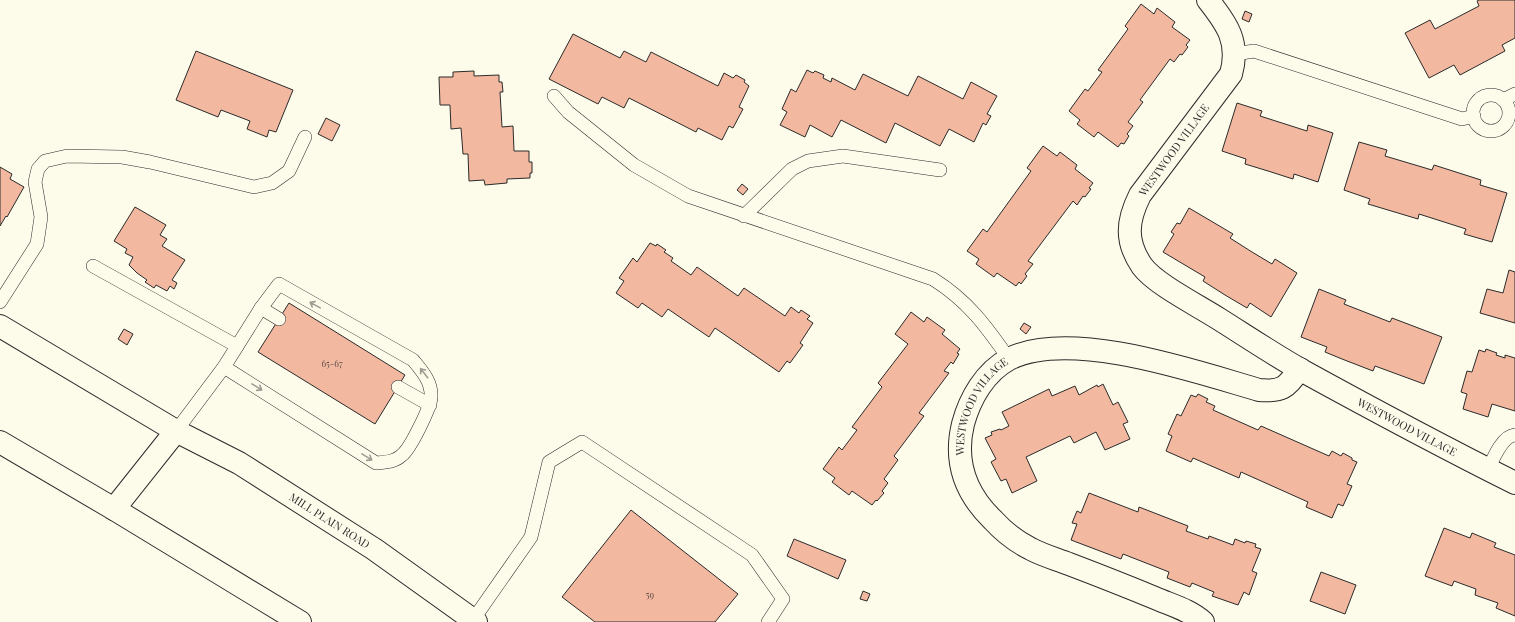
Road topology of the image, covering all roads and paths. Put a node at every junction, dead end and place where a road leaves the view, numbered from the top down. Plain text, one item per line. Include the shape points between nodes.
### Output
1 (1208, 0) edge
2 (1235, 54) junction
3 (554, 96) dead end
4 (1509, 97) edge
5 (1474, 116) junction
6 (305, 137) dead end
7 (940, 170) dead end
8 (744, 216) junction
9 (93, 266) dead end
10 (0, 302) edge
11 (261, 308) junction
12 (279, 319) dead end
13 (0, 326) edge
14 (237, 346) junction
15 (1009, 359) junction
16 (224, 367) junction
17 (1300, 369) junction
18 (398, 387) dead end
19 (430, 405) junction
20 (176, 431) junction
21 (1515, 435) edge
22 (0, 442) edge
23 (1488, 470) junction
24 (1515, 484) edge
25 (114, 509) junction
26 (474, 621) edge
27 (300, 622) edge
28 (768, 622) edge
29 (1203, 622) edge

1 - 2 street, WESTWOOD VILLAGE via 1229,30
2 - 5 lane via 1254,51 1462,119
2 - 17 street, WESTWOOD VILLAGE via 1231,74 1140,195 1131,215 1130,239 1133,250 1144,268 1160,282
3 - 8 lane via 568,112 634,164 688,196
4 - 5 lane via 1483,97 1474,108
4 - 5 lane via 1509,116 1499,129 1483,129
6 - 10 lane via 289,171 272,183 254,187 122,157 67,156 45,161 38,169 36,182 41,217 37,244
7 - 8 lane via 843,156 808,161 792,169
8 - 15 lane via 933,279 950,290 973,311
9 - 14 lane
11 - 12 lane
11 - 14 lane
19 -> 11 lane via 432,397 428,378 413,360 279,284
13 - 20 street, MILL PLAIN ROAD
14 - 16 lane
15 - 17 street, WESTWOOD VILLAGE via 1037,350 1088,349 1142,358 1272,391 1283,389
15 - 29 street, WESTWOOD VILLAGE via 987,376 980,386 966,413 961,433 961,467 976,501 992,520 1031,549 1171,604 1195,615
16 -> 19 lane via 376,462 390,462 403,455
16 - 20 lane
17 - 23 street, WESTWOOD VILLAGE
18 - 19 lane
20 - 25 street
20 - 26 street, MILL PLAIN ROAD via 239,464 374,549
21 - 23 lane via 1500,446
22 - 25 street
23 - 24 street, WESTWOOD VILLAGE
25 - 27 street
26 - 28 lane via 531,537 550,462 582,442 752,556 783,598

